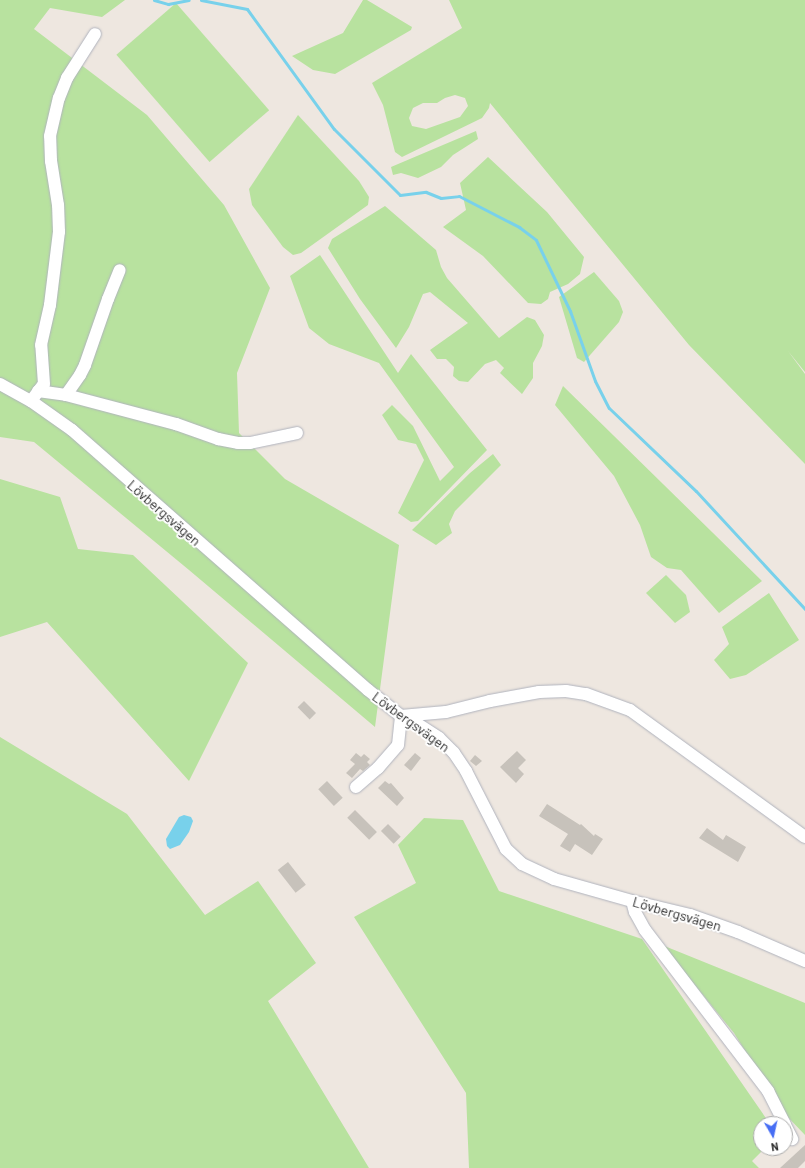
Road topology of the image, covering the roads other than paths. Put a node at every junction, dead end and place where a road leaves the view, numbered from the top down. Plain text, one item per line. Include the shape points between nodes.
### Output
1 (95, 34) dead end
2 (120, 270) dead end
3 (0, 384) edge
4 (38, 391) junction
5 (66, 395) junction
6 (31, 401) junction
7 (297, 433) dead end
8 (401, 716) junction
9 (356, 787) dead end
10 (805, 837) edge
11 (632, 901) junction
12 (805, 961) edge
13 (781, 1116) edge

1 - 4 street via 67,78 59,98 50,136 50,161 58,205 59,232 52,298 41,345 44,384
2 - 5 street via 85,365
3 - 6 street, Lövbergsvägen
4 - 5 street
4 - 6 street
5 - 7 street via 176,424 226,442 250,443
6 - 8 street, Lövbergsvägen via 72,430 172,520
8 - 9 street via 398,745 378,768
8 - 10 street via 446,712 539,692 566,691 586,694 630,710
8 - 11 street, Lövbergsvägen via 439,738 454,753 466,771 502,844 514,858 554,879
11 - 12 street, Lövbergsvägen via 690,915 738,932
11 - 13 street via 645,930 768,1091

